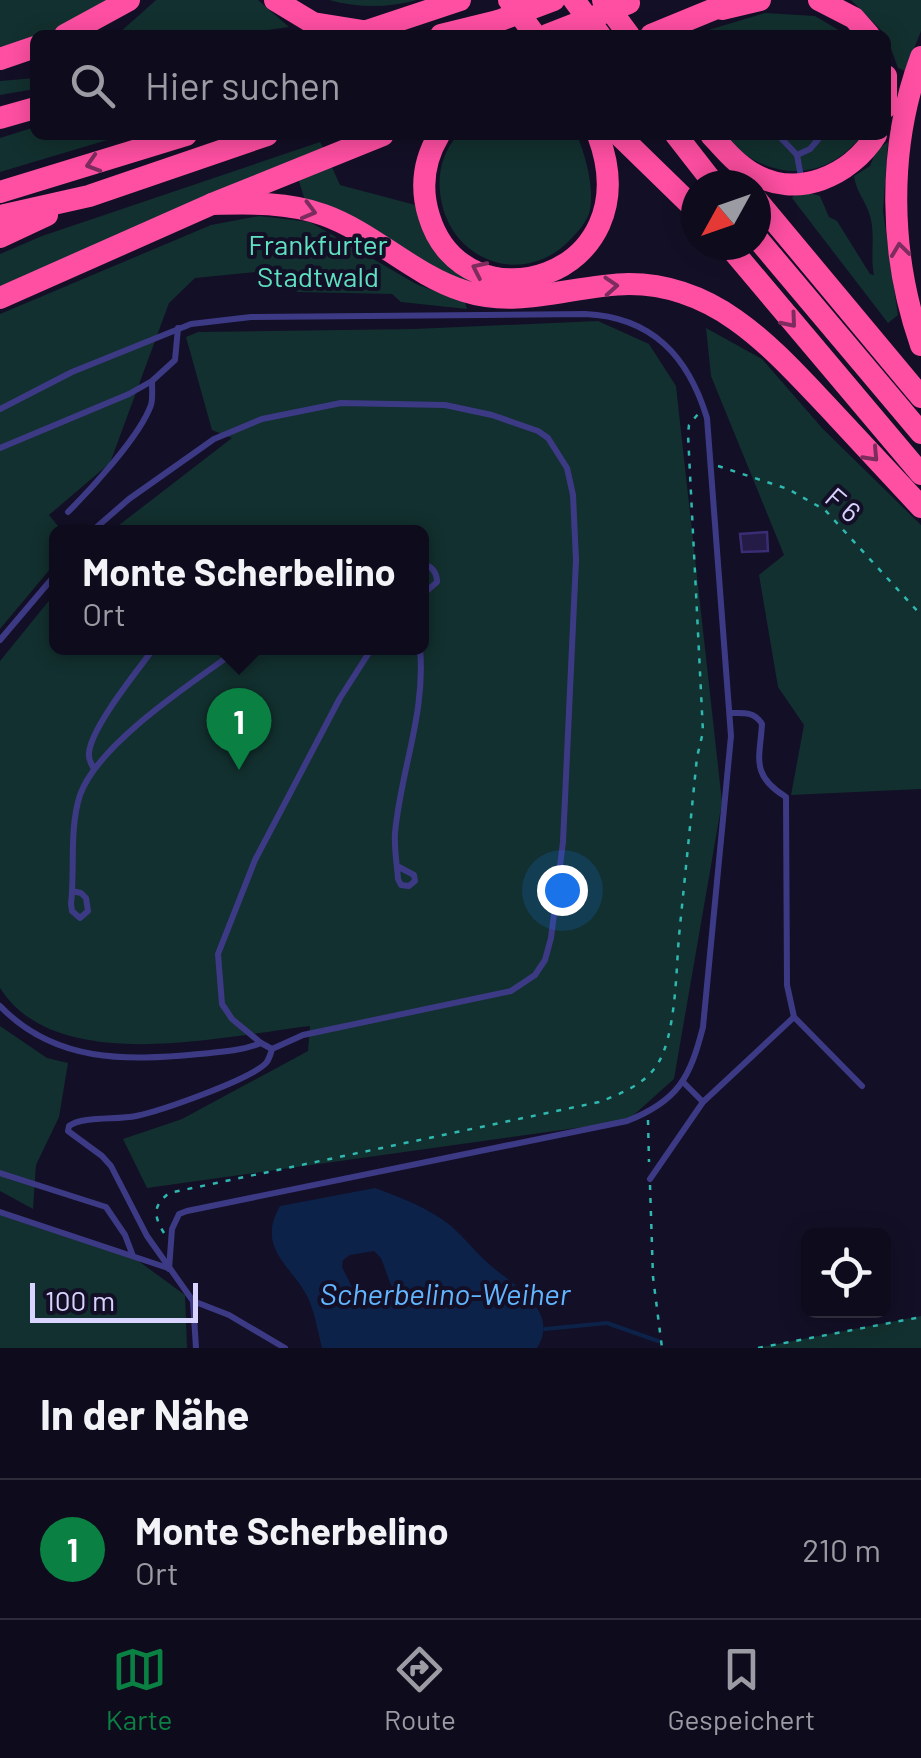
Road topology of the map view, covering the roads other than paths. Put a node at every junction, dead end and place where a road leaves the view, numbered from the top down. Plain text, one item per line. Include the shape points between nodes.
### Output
1 (129, 0) edge
2 (275, 0) edge
3 (460, 0) edge
4 (540, 0) edge
5 (554, 0) edge
6 (574, 0) edge
7 (603, 0) edge
8 (736, 0) edge
9 (760, 0) edge
10 (819, 0) edge
11 (634, 2) edge
12 (503, 10) edge
13 (714, 11) junction
14 (74, 30) edge
15 (347, 30) edge
16 (371, 30) edge
17 (453, 30) edge
18 (473, 30) edge
19 (529, 30) edge
20 (560, 30) edge
21 (562, 30) edge
22 (596, 30) edge
23 (625, 30) edge
24 (665, 30) edge
25 (865, 30) edge
26 (30, 49) edge
27 (921, 57) edge
28 (0, 58) edge
29 (30, 61) edge
30 (0, 67) edge
31 (30, 109) edge
32 (0, 118) edge
33 (170, 140) edge
34 (252, 140) edge
35 (370, 140) edge
36 (437, 140) edge
37 (599, 140) edge
38 (624, 140) edge
39 (646, 140) edge
40 (680, 140) edge
41 (712, 140) edge
42 (714, 140) edge
43 (783, 140) edge
44 (818, 140) edge
45 (872, 140) edge
46 (797, 155) junction
47 (703, 170) edge
48 (734, 170) edge
49 (802, 184) junction
50 (681, 187) edge
51 (0, 192) edge
52 (681, 193) edge
53 (89, 196) junction
54 (212, 204) junction
55 (0, 216) edge
56 (771, 217) edge
57 (0, 237) edge
58 (771, 254) edge
59 (741, 260) edge
60 (0, 298) edge
61 (178, 328) junction
62 (921, 345) edge
63 (152, 380) junction
64 (921, 397) edge
65 (0, 409) edge
66 (921, 433) edge
67 (0, 448) edge
68 (921, 474) edge
69 (921, 507) edge
70 (68, 512) dead end
71 (99, 525) edge
72 (429, 568) edge
73 (49, 582) edge
74 (429, 589) edge
75 (0, 640) edge
76 (149, 655) edge
77 (230, 655) edge
78 (368, 655) edge
79 (420, 655) edge
80 (730, 713) junction
81 (94, 769) junction
82 (397, 866) dead end
83 (72, 890) dead end
84 (0, 1006) edge
85 (794, 1017) junction
86 (261, 1043) junction
87 (272, 1050) junction
88 (684, 1083) junction
89 (862, 1086) dead end
90 (703, 1102) junction
91 (0, 1173) edge
92 (650, 1178) road end
93 (0, 1212) edge
94 (133, 1258) junction
95 (169, 1268) junction
96 (192, 1301) junction
97 (196, 1348) edge
98 (285, 1348) edge

1 - 14 highway
2 - 15 highway via 313,23
3 - 16 highway
4 - 21 highway
5 - 12 highway, bridge
6 - 22 highway
7 - 23 highway
8 - 13 highway
9 - 13 highway
10 - 25 highway
11 - 20 highway, bridge
12 - 17 highway
12 - 18 highway
12 - 19 highway
13 - 24 highway
26 - 28 highway
62 -> 27 highway via 896,206 902,132
29 - 30 highway
31 - 32 highway
33 -> 51 highway
34 - 53 highway
35 - 54 highway
37 -> 36 highway via 609,180 597,232 554,271 512,279 484,274 457,258 430,222 425,172
38 - 52 highway
39 - 50 highway
40 - 47 highway
41 - 48 highway
42 - 49 highway via 754,174
43 - 46 lane
44 - 46 lane
45 - 49 highway via 846,168
46 - 49 lane
53 - 55 highway
53 - 57 highway
54 - 60 highway
54 -> 69 highway via 280,204 326,216 430,276 490,297 626,284 698,298 734,316 772,349
56 - 64 highway
58 - 66 highway
59 -> 68 highway
61 - 63 lane via 175,360
61 - 65 lane
61 - 80 lane via 251,317 585,314 622,319 663,342 688,371 706,418
63 - 67 lane
63 - 70 lane via 152,404
71 - 87 lane via 214,439 262,419 341,403 445,405 492,415 538,431 568,468 576,560 573,661 563,842 545,960 536,975 510,991 302,1035
72 - 74 lane via 437,576
73 - 75 lane
76 - 81 lane via 93,741
77 - 81 lane via 164,704
78 - 86 lane via 270,830 218,954 222,1004
79 - 82 lane via 420,708 395,836
80 - 85 lane via 758,716 758,762 786,797 787,985
80 - 88 lane via 703,1027
81 - 83 lane via 79,797
84 - 86 lane via 39,1036 112,1058
85 - 89 lane
85 - 90 lane
86 - 87 lane
87 - 95 lane via 256,1070 175,1104 69,1126 73,1137 111,1166
88 - 90 lane
88 - 95 lane via 661,1106 612,1124 187,1210 172,1229
90 - 92 lane
91 - 94 lane via 106,1207
93 - 94 lane
94 - 95 lane
95 - 96 lane
96 - 97 lane
96 - 98 lane

